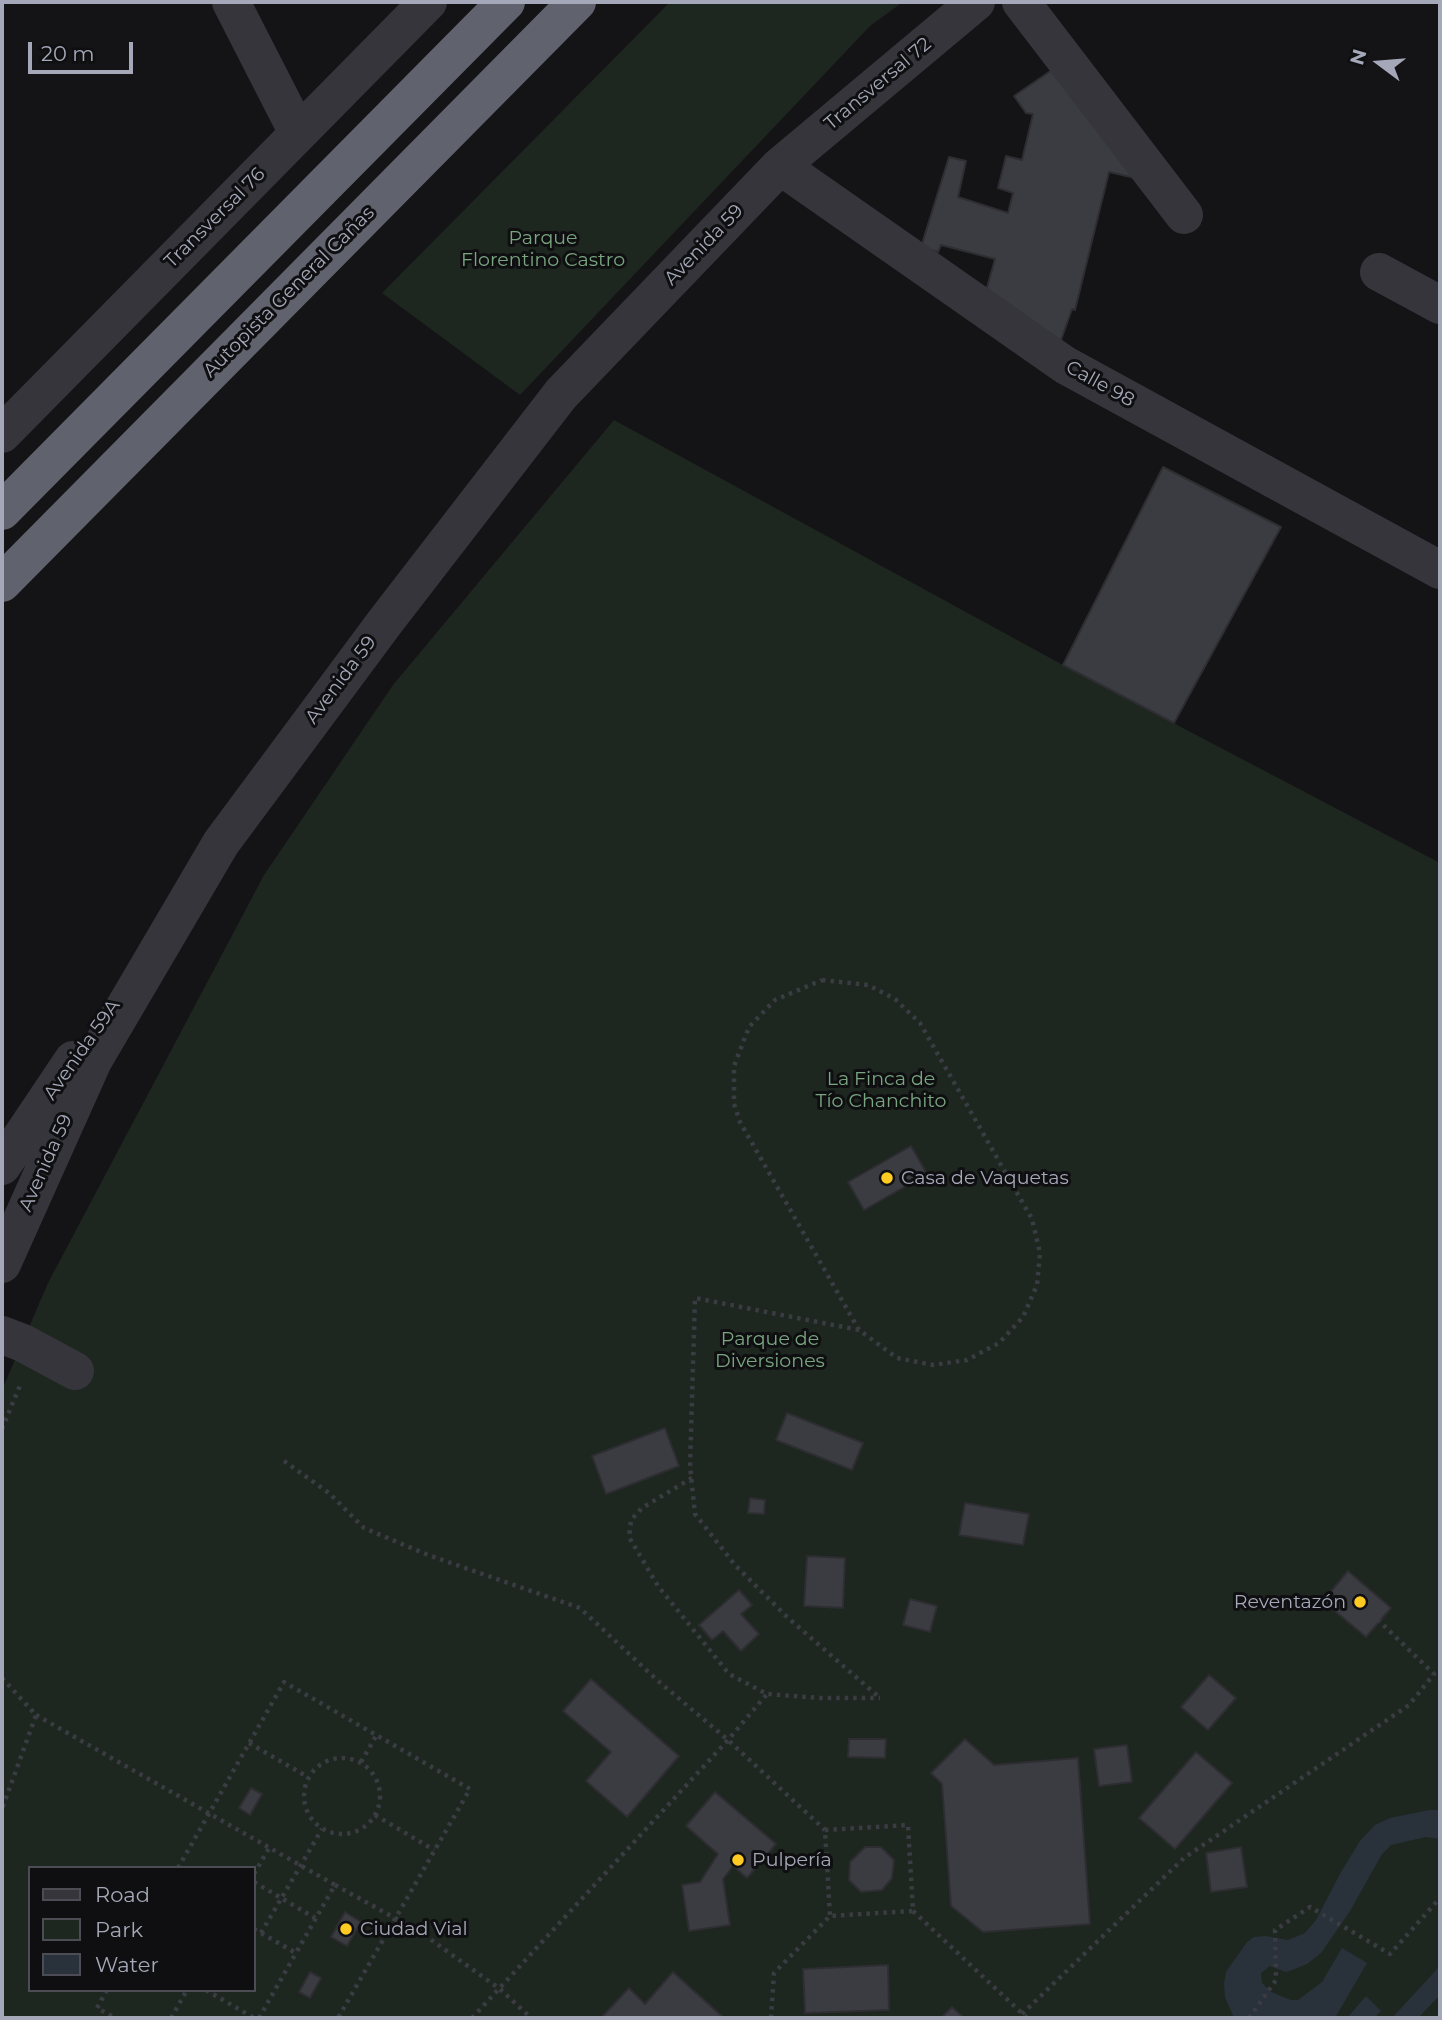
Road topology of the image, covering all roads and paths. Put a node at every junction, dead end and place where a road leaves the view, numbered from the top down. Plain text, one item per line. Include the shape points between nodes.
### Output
1 (231, 2) edge
2 (428, 2) edge
3 (506, 2) edge
4 (577, 2) edge
5 (976, 2) edge
6 (1021, 2) edge
7 (298, 133) junction
8 (780, 166) junction
9 (1184, 215) dead end
10 (1379, 272) dead end
11 (1440, 305) edge
12 (2, 434) edge
13 (2, 511) edge
14 (1440, 570) edge
15 (2, 583) edge
16 (166, 936) junction
17 (2, 1166) edge
18 (2, 1264) edge
19 (859, 1330) junction
20 (19, 1343) edge
21 (75, 1371) dead end
22 (2, 1429) edge
23 (284, 1461) dead end
24 (692, 1478) junction
25 (1379, 1621) dead end
26 (2, 1678) edge
27 (767, 1694) junction
28 (36, 1715) junction
29 (376, 1736) junction
30 (728, 1740) junction
31 (249, 1743) junction
32 (361, 1762) junction
33 (309, 1777) junction
34 (2, 1809) edge
35 (208, 1813) junction
36 (375, 1815) junction
37 (322, 1829) junction
38 (825, 1830) junction
39 (269, 1848) junction
40 (435, 1850) junction
41 (300, 1865) junction
42 (178, 1866) edge
43 (256, 1871) edge
44 (256, 1883) edge
45 (335, 1885) junction
46 (281, 1898) junction
47 (1440, 1898) edge
48 (913, 1911) junction
49 (830, 1916) junction
50 (315, 1918) junction
51 (395, 1919) junction
52 (256, 1930) edge
53 (261, 1933) junction
54 (296, 1953) junction
55 (500, 1989) junction
56 (106, 1992) edge
57 (186, 1992) edge
58 (210, 1992) edge
59 (1022, 2014) junction
60 (115, 2018) edge
61 (171, 2018) edge
62 (257, 2018) edge
63 (338, 2018) edge
64 (472, 2018) edge
65 (531, 2018) edge
66 (771, 2018) edge
67 (1027, 2018) edge
68 (1249, 2018) edge

1 - 7 street
2 - 7 street, Transversal 76
3 - 13 highway
4 - 15 highway, Autopista General Cañas
5 - 8 street, Transversal 72
6 - 9 street
7 - 12 street, Transversal 76
8 - 14 street, Calle 98 via 1065,365
8 - 16 street, Avenida 59 via 561,394 221,843
10 - 11 street
16 - 17 street, Avenida 59A via 85,1043
16 - 18 street, Avenida 59 via 93,1061
19 - 19 path via 897,1357 933,1365 967,1360 999,1343 1023,1317 1037,1285 1040,1253 1032,1219 920,1023 895,999 868,985 822,980 775,1000 749,1027 734,1066 734,1104
19 - 24 path via 695,1298
20 - 21 street
20 - 22 path
23 - 30 path via 329,1493 364,1528 580,1608
24 - 27 path via 642,1508 631,1520 629,1537 658,1586 729,1674
24 - 27 path via 695,1514 735,1565 880,1698
25 - 59 path via 1434,1674 1409,1705 1184,1858
26 - 28 path
27 - 30 path
28 - 34 path
28 - 35 path
29 - 31 path via 284,1682
29 - 32 path
29 - 40 path via 470,1789
30 - 38 path
30 - 55 path
31 - 33 path
31 - 35 path
32 - 33 path via 341,1757 327,1760
32 - 36 path via 376,1778 379,1805
33 - 37 path via 304,1791 307,1811
35 - 39 path
35 - 42 path
36 - 37 path via 354,1832
36 - 40 path
37 - 41 path
38 - 48 path via 908,1825
38 - 49 path
39 - 41 path
39 - 43 path
40 - 51 path
41 - 45 path
41 - 46 path
44 - 46 path
45 - 50 path
45 - 51 path
46 - 50 path
46 - 53 path
47 - 68 path via 1390,1954 1310,1907 1275,1930 1276,1980
48 - 49 path
48 - 59 path
49 - 66 path via 774,1973
50 - 54 path
51 - 55 path
51 - 63 path
52 - 53 path
53 - 54 path
54 - 62 path
55 - 64 path
55 - 65 path
56 - 60 path via 97,2008
57 - 61 path
58 - 62 path
59 - 67 path

